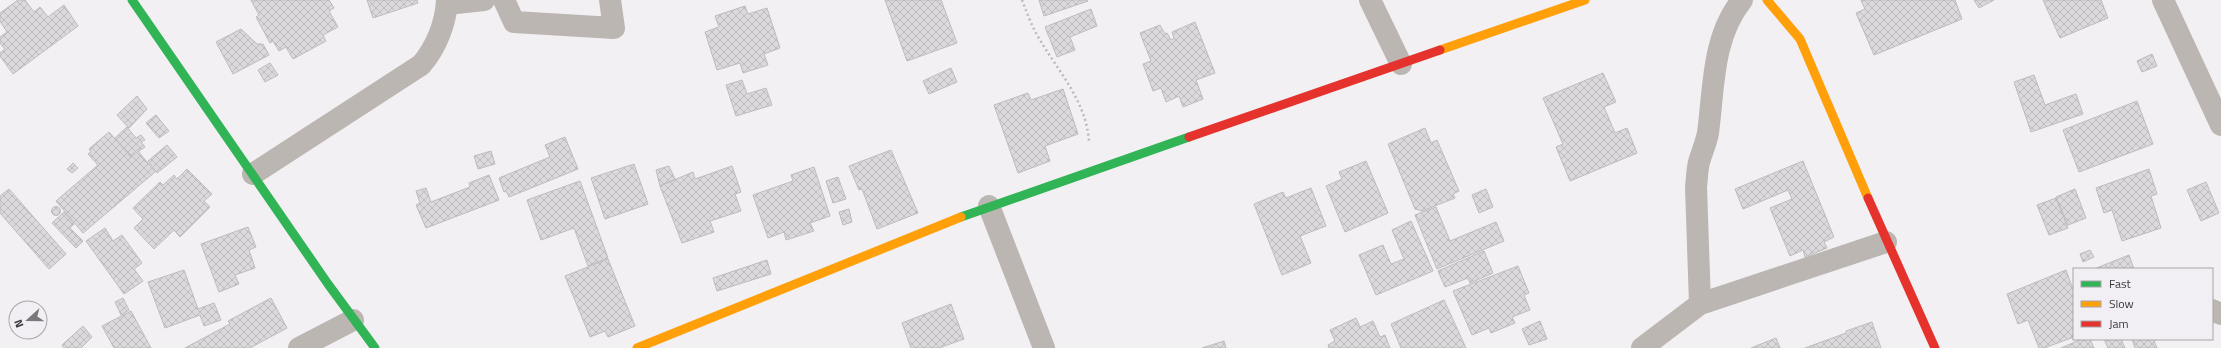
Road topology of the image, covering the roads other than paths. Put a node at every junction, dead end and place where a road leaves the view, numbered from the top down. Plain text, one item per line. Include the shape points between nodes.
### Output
1 (132, 0) edge
2 (484, 0) edge
3 (504, 0) edge
4 (610, 0) edge
5 (1370, 0) edge
6 (1585, 0) edge
7 (1742, 0) edge
8 (1767, 0) edge
9 (2163, 0) edge
10 (447, 2) edge
11 (1401, 64) junction
12 (2221, 125) edge
13 (253, 174) junction
14 (989, 206) junction
15 (1886, 242) junction
16 (1700, 304) junction
17 (353, 320) junction
18 (299, 348) edge
19 (375, 348) edge
20 (637, 348) edge
21 (1044, 348) edge
22 (1642, 348) edge
23 (1935, 348) edge

1 - 13 street via 175,66
2 - 10 street
3 - 4 street via 514,22 614,28
5 - 11 street
6 - 11 street
7 - 16 street via 1731,14 1717,59 1709,107 1708,134 1698,169 1696,187
8 - 15 street via 1800,39
9 - 12 street
10 - 13 street via 434,46 427,58 413,71
11 - 14 street
13 - 17 street
14 - 20 street
14 - 21 street
15 - 16 street
15 - 23 street
16 - 22 street
17 - 18 street
17 - 19 street

